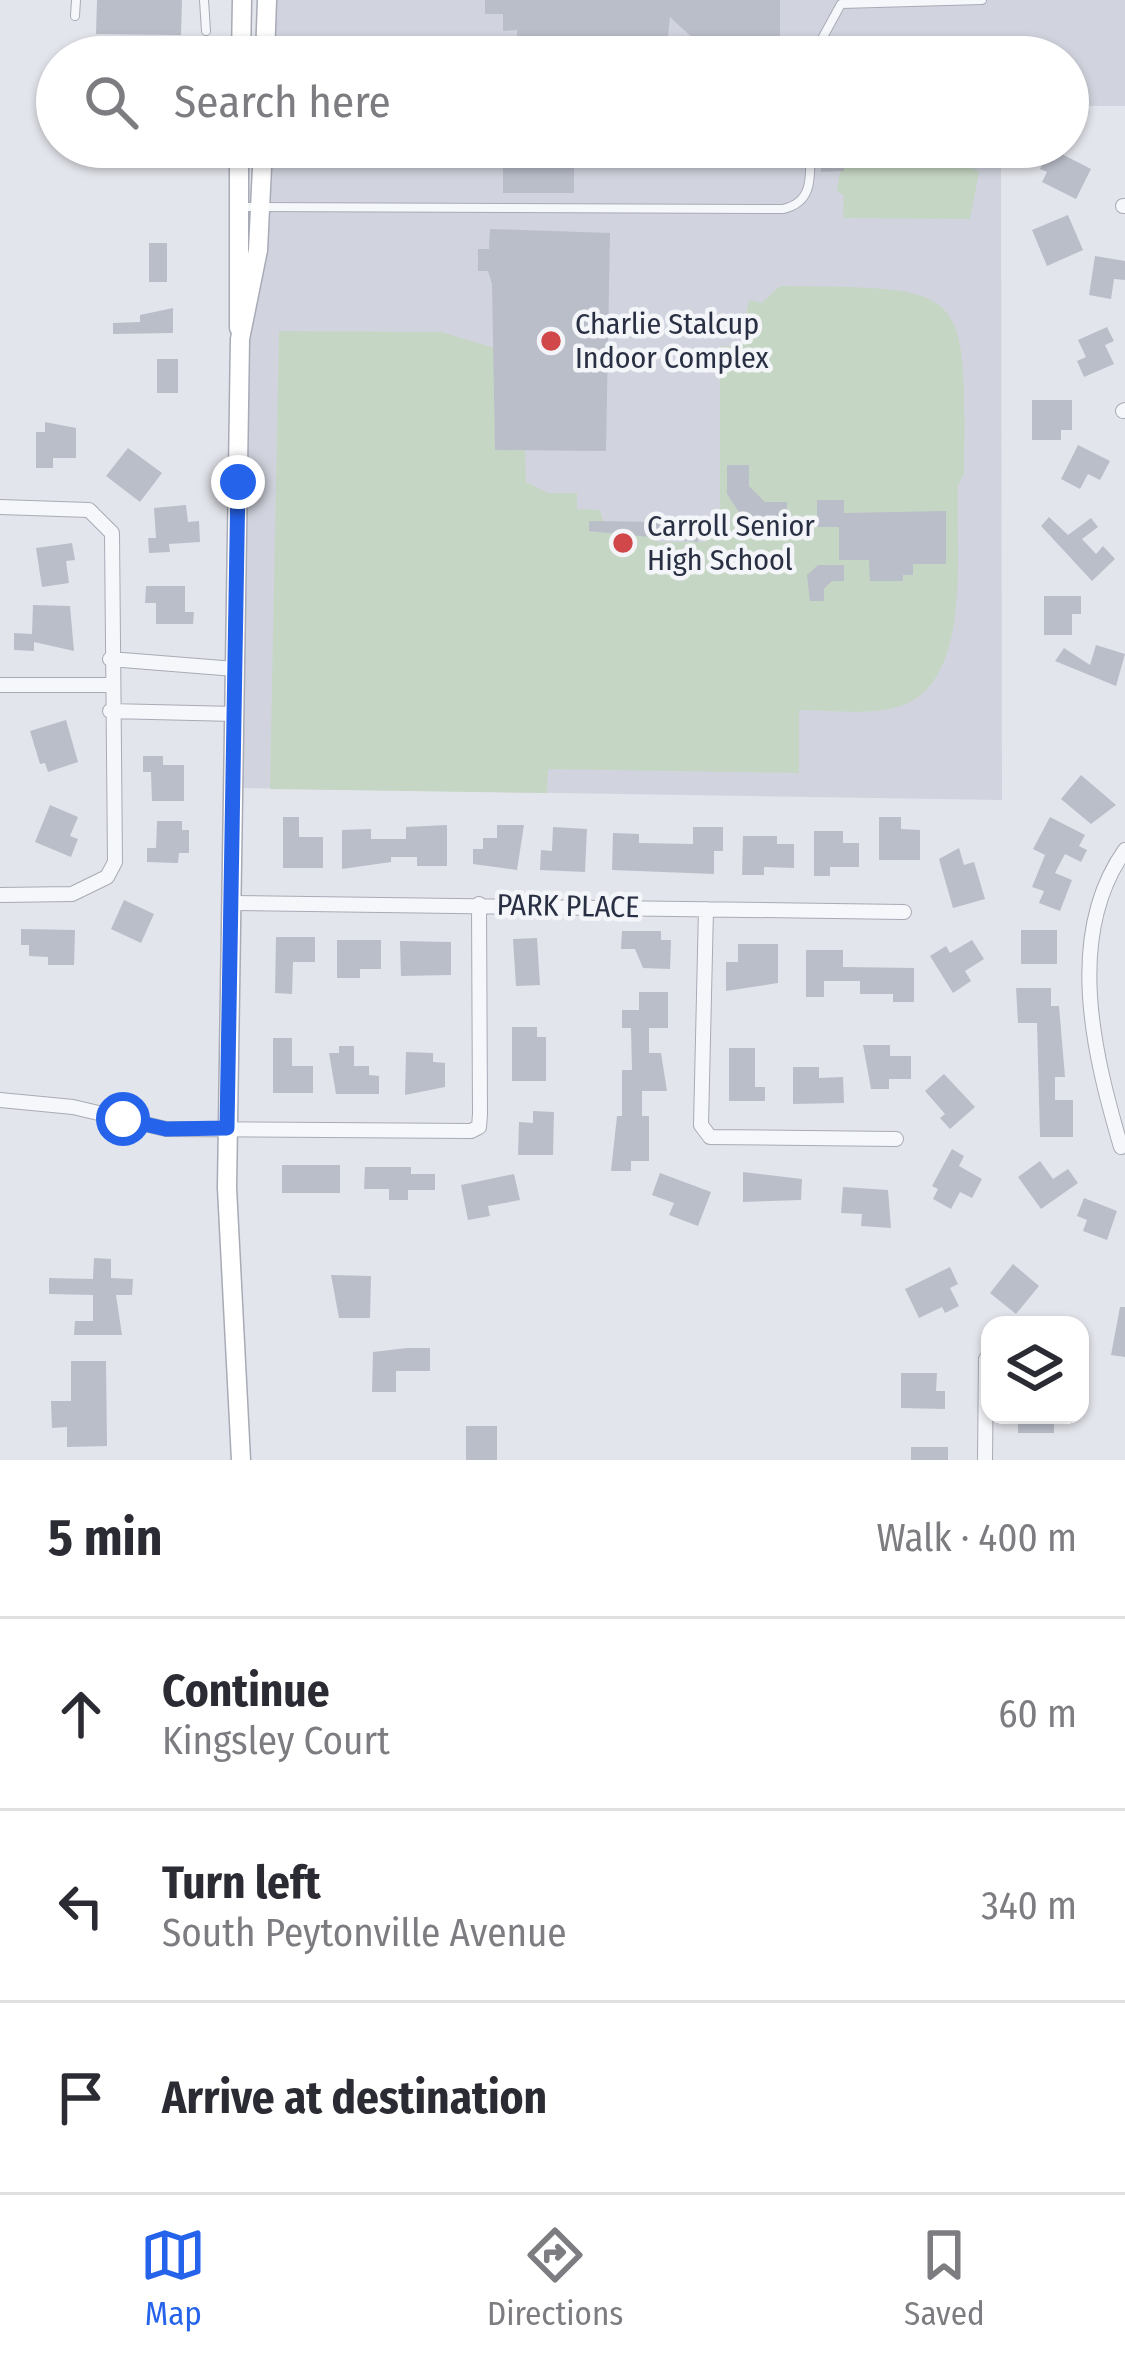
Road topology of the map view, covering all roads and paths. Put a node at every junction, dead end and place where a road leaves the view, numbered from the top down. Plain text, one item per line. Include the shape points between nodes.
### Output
1 (76, 0) edge
2 (204, 0) edge
3 (242, 0) edge
4 (267, 0) edge
5 (982, 0) edge
6 (75, 16) dead end
7 (206, 31) dead end
8 (241, 36) edge
9 (266, 36) edge
10 (822, 36) edge
11 (238, 168) edge
12 (263, 168) edge
13 (809, 168) edge
14 (237, 206) junction
15 (262, 206) junction
16 (240, 339) junction
17 (0, 507) edge
18 (110, 659) junction
19 (235, 669) junction
20 (0, 685) edge
21 (110, 685) junction
22 (110, 711) junction
23 (235, 714) junction
24 (1125, 850) edge
25 (0, 895) edge
26 (232, 903) junction
27 (479, 904) junction
28 (706, 909) junction
29 (904, 912) dead end
30 (0, 1100) edge
31 (227, 1128) junction
32 (896, 1139) dead end
33 (1121, 1147) dead end
34 (985, 1424) edge
35 (241, 1460) edge
36 (985, 1460) edge

1 - 6 lane
2 - 7 lane
3 - 8 street
4 - 9 street
5 - 10 lane via 844,3
11 - 14 street
12 - 15 street
13 - 15 lane via 808,191 783,209
14 - 15 lane
14 - 16 street
15 - 16 street
16 - 19 street
17 - 18 street via 75,507 102,517 116,548
18 - 19 street
18 - 21 street
19 - 23 street
20 - 21 street
21 - 22 street
22 - 23 street
22 - 25 street via 118,842 107,877 72,894
23 - 26 street
24 - 33 street via 1099,903 1090,960 1100,1075
26 - 27 street, PARK PLACE
26 - 31 street
27 - 28 street, PARK PLACE
27 - 31 street via 479,1127
28 - 29 street, PARK PLACE
28 - 32 street via 701,1125 710,1137
30 - 31 street via 166,1129
31 - 35 street
34 - 36 street

